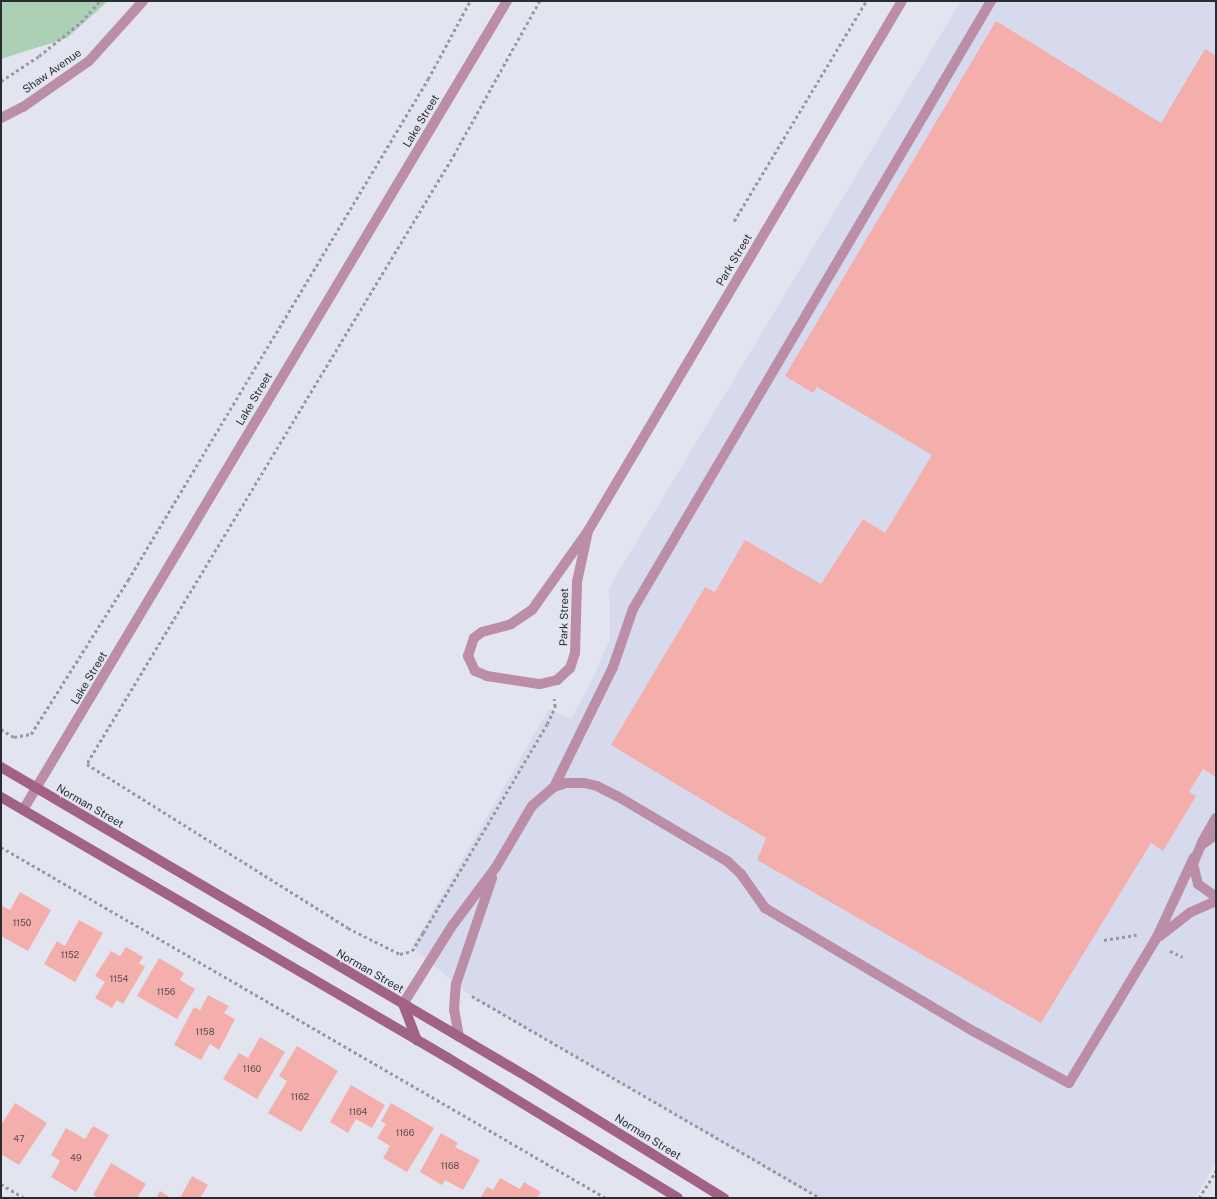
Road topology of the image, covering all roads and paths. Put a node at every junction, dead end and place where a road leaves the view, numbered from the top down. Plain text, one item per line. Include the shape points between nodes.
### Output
1 (100, 1) edge
2 (143, 1) edge
3 (470, 1) edge
4 (506, 1) edge
5 (540, 1) edge
6 (866, 1) edge
7 (902, 1) edge
8 (991, 1) edge
9 (1, 81) edge
10 (1, 118) edge
11 (734, 221) dead end
12 (588, 531) junction
13 (552, 682) junction
14 (1, 729) edge
15 (1, 767) edge
16 (554, 787) junction
17 (37, 789) junction
18 (1, 797) edge
19 (23, 810) junction
20 (1216, 818) edge
21 (1216, 835) edge
22 (1, 847) edge
23 (1196, 854) junction
24 (496, 867) junction
25 (1216, 897) edge
26 (1216, 901) edge
27 (423, 933) junction
28 (1154, 942) junction
29 (440, 944) junction
30 (473, 989) dead end
31 (403, 1004) junction
32 (459, 1037) junction
33 (417, 1040) junction
34 (1216, 1171) edge
35 (1, 1184) edge
36 (24, 1198) edge
37 (606, 1198) edge
38 (678, 1198) edge
39 (724, 1198) edge
40 (821, 1198) edge
41 (1200, 1198) edge

1 - 9 path via 81,22 40,56
2 - 10 street, Shaw Avenue via 89,61 23,107
3 - 14 path via 428,79 276,333 128,580 31,734 14,737
4 - 17 street, Lake Street
5 - 27 path via 455,154 87,764 361,935 400,954 412,951
6 - 11 path
7 - 12 street, Park Street
8 - 16 street via 736,430 633,609 613,667
12 - 13 street, Park Street via 576,593 574,661 565,674
12 - 13 street, Park Street via 532,610 511,624 479,634 468,652 471,666 482,675 539,684
13 - 27 path via 555,707 547,724
15 - 17 main road, Norman Street
16 - 24 street via 532,806
16 - 28 street via 584,783 617,796 727,860 741,874 766,908 975,1032 1069,1083
17 - 19 street, Lake Street
17 - 31 main road, Norman Street
18 - 19 main road
19 - 33 main road
20 - 23 street
21 - 23 street via 1206,840
22 - 37 path
23 - 25 street via 1193,870 1198,884
23 - 28 street
24 - 29 street
24 - 32 street via 456,984 454,1010
26 - 28 street via 1187,914
27 - 29 path
29 - 31 street
30 - 40 path via 472,997
31 - 32 main road, Norman Street
31 - 33 main road
32 - 39 main road, Norman Street
33 - 38 main road
34 - 41 path
35 - 36 path

